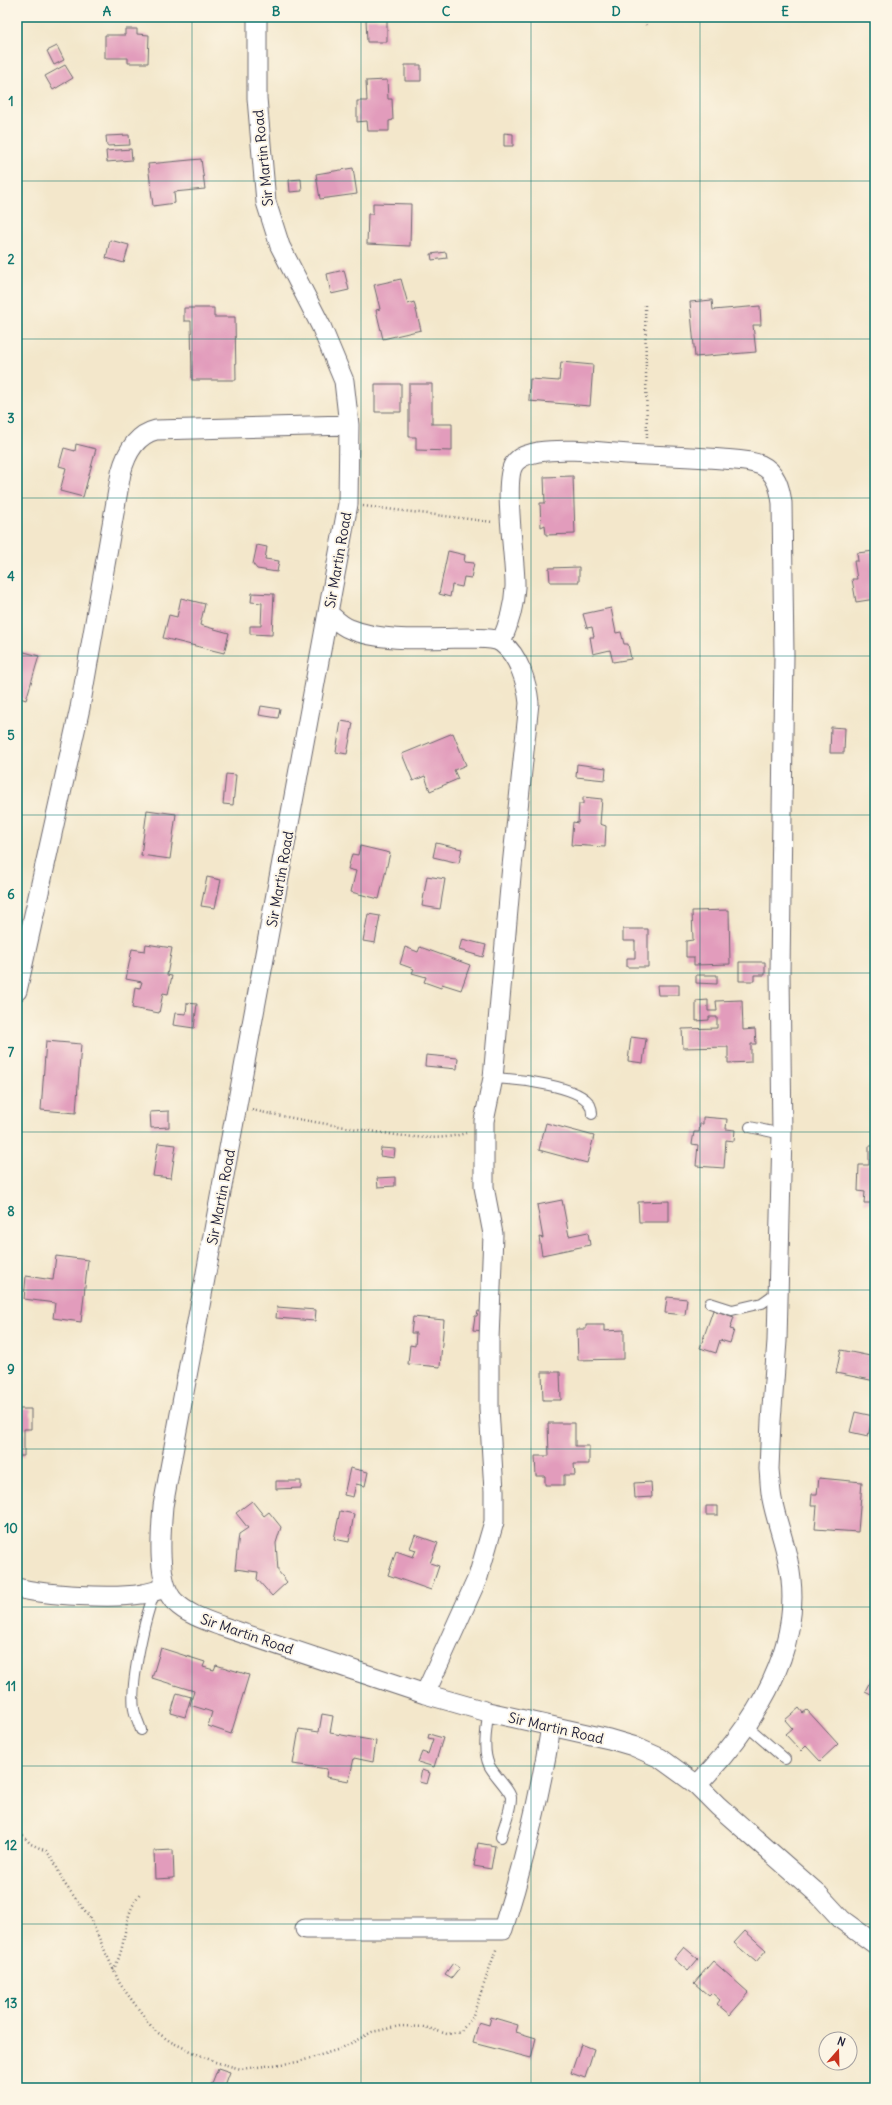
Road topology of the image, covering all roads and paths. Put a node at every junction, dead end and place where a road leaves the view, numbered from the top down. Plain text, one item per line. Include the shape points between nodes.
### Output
1 (257, 17) edge
2 (643, 17) edge
3 (646, 25) dead end
4 (645, 305) dead end
5 (350, 425) junction
6 (648, 455) junction
7 (348, 504) junction
8 (512, 524) junction
9 (328, 613) junction
10 (501, 642) junction
11 (17, 991) edge
12 (493, 1078) junction
13 (238, 1108) junction
14 (592, 1114) dead end
15 (484, 1120) junction
16 (750, 1127) dead end
17 (782, 1134) junction
18 (779, 1290) junction
19 (710, 1303) dead end
20 (17, 1588) edge
21 (161, 1589) junction
22 (425, 1694) junction
23 (488, 1712) junction
24 (747, 1726) junction
25 (551, 1727) junction
26 (141, 1730) dead end
27 (785, 1759) dead end
28 (697, 1785) junction
29 (17, 1830) edge
30 (501, 1837) dead end
31 (141, 1892) dead end
32 (305, 1929) dead end
33 (503, 1929) junction
34 (875, 1944) edge
35 (113, 1970) junction

1 - 5 street, Sir Martin Road via 256,98 266,202 280,246 321,326 344,381
2 - 3 path
4 - 6 path
5 - 7 street, Sir Martin Road
5 - 11 street via 156,430 139,438 128,453 121,473 80,708
6 - 8 street via 539,452 519,459 510,472
6 - 17 street via 738,460 760,464 773,474 781,496 784,655 780,973
7 - 8 path
7 - 9 street, Sir Martin Road
8 - 10 street via 514,598 508,627
9 - 10 street via 348,629 359,633
9 - 13 street, Sir Martin Road
10 - 12 street via 513,656 524,678 529,704 510,876
12 - 14 lane via 532,1081 577,1094 590,1104
12 - 15 street
13 - 15 path via 391,1134 438,1138 469,1132
13 - 21 street, Sir Martin Road via 163,1506
15 - 22 street via 484,1194 493,1234 489,1408 494,1522 478,1577
16 - 17 lane
17 - 18 street
18 - 19 lane via 762,1303 732,1310
18 - 24 street via 769,1469 771,1497 788,1561 793,1607 785,1644 773,1679
20 - 21 street via 89,1595 142,1594
21 - 22 street, Sir Martin Road via 174,1602 198,1618
21 - 26 lane via 149,1608 134,1698 134,1710
22 - 23 street, Sir Martin Road
23 - 25 street, Sir Martin Road
23 - 30 lane via 488,1763 495,1777 511,1797
24 - 27 lane
24 - 28 street via 721,1760
25 - 28 street, Sir Martin Road via 633,1746 660,1758
25 - 33 street via 515,1893
28 - 34 street, Sir Martin Road via 819,1895 842,1920
29 - 35 path via 31,1844 46,1851 53,1859 64,1883 89,1916
31 - 35 path via 132,1903 126,1921 121,1957
32 - 33 street
33 - 35 path via 472,2018 461,2031 447,2034 425,2027 400,2026 372,2032 340,2049 314,2058 240,2069 216,2062 171,2042 154,2030 120,1984

